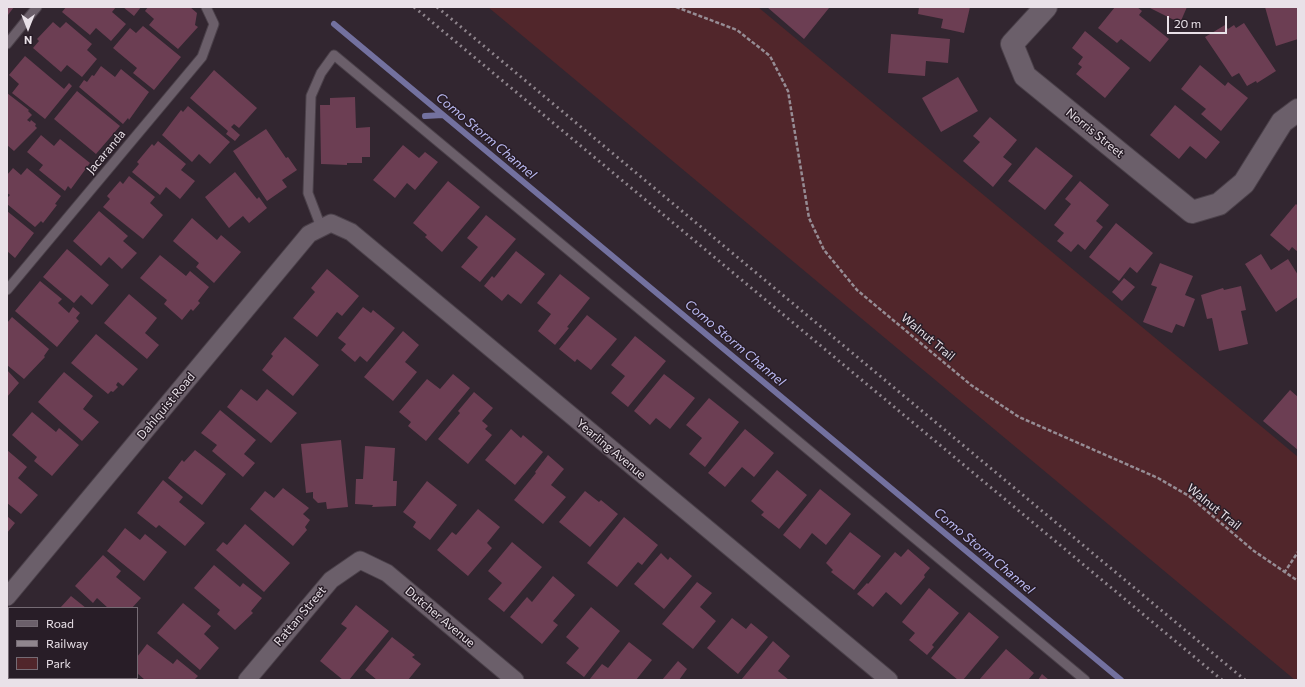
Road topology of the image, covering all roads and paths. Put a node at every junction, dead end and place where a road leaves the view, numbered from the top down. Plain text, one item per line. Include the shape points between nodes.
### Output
1 (37, 7) edge
2 (206, 7) edge
3 (676, 7) edge
4 (1046, 7) edge
5 (7, 44) edge
6 (1298, 110) edge
7 (326, 225) junction
8 (7, 290) edge
9 (1298, 552) edge
10 (360, 560) joint
11 (1284, 573) junction
12 (1298, 582) edge
13 (7, 597) edge
14 (247, 680) edge
15 (515, 680) edge
16 (889, 680) edge
17 (1085, 680) edge

1 - 5 lane
2 - 8 lane, Jacaranda via 214,24 202,57
3 - 11 path, Walnut Trail via 737,30 770,56 788,90 809,218 824,250 857,290 971,385 1019,417 1158,478 1189,496
4 - 6 street, Norris Street via 1012,44 1025,76 1192,212 1219,204 1244,183 1282,122
7 - 13 street, Dahlquist Road via 309,234
7 - 16 street, Yearling Avenue via 351,232
7 - 17 lane via 308,193 311,96 321,73 334,56
9 - 11 path
10 - 14 street, Rattan Street via 330,580
10 - 15 street, Dutcher Avenue via 387,573
11 - 12 path, Walnut Trail

